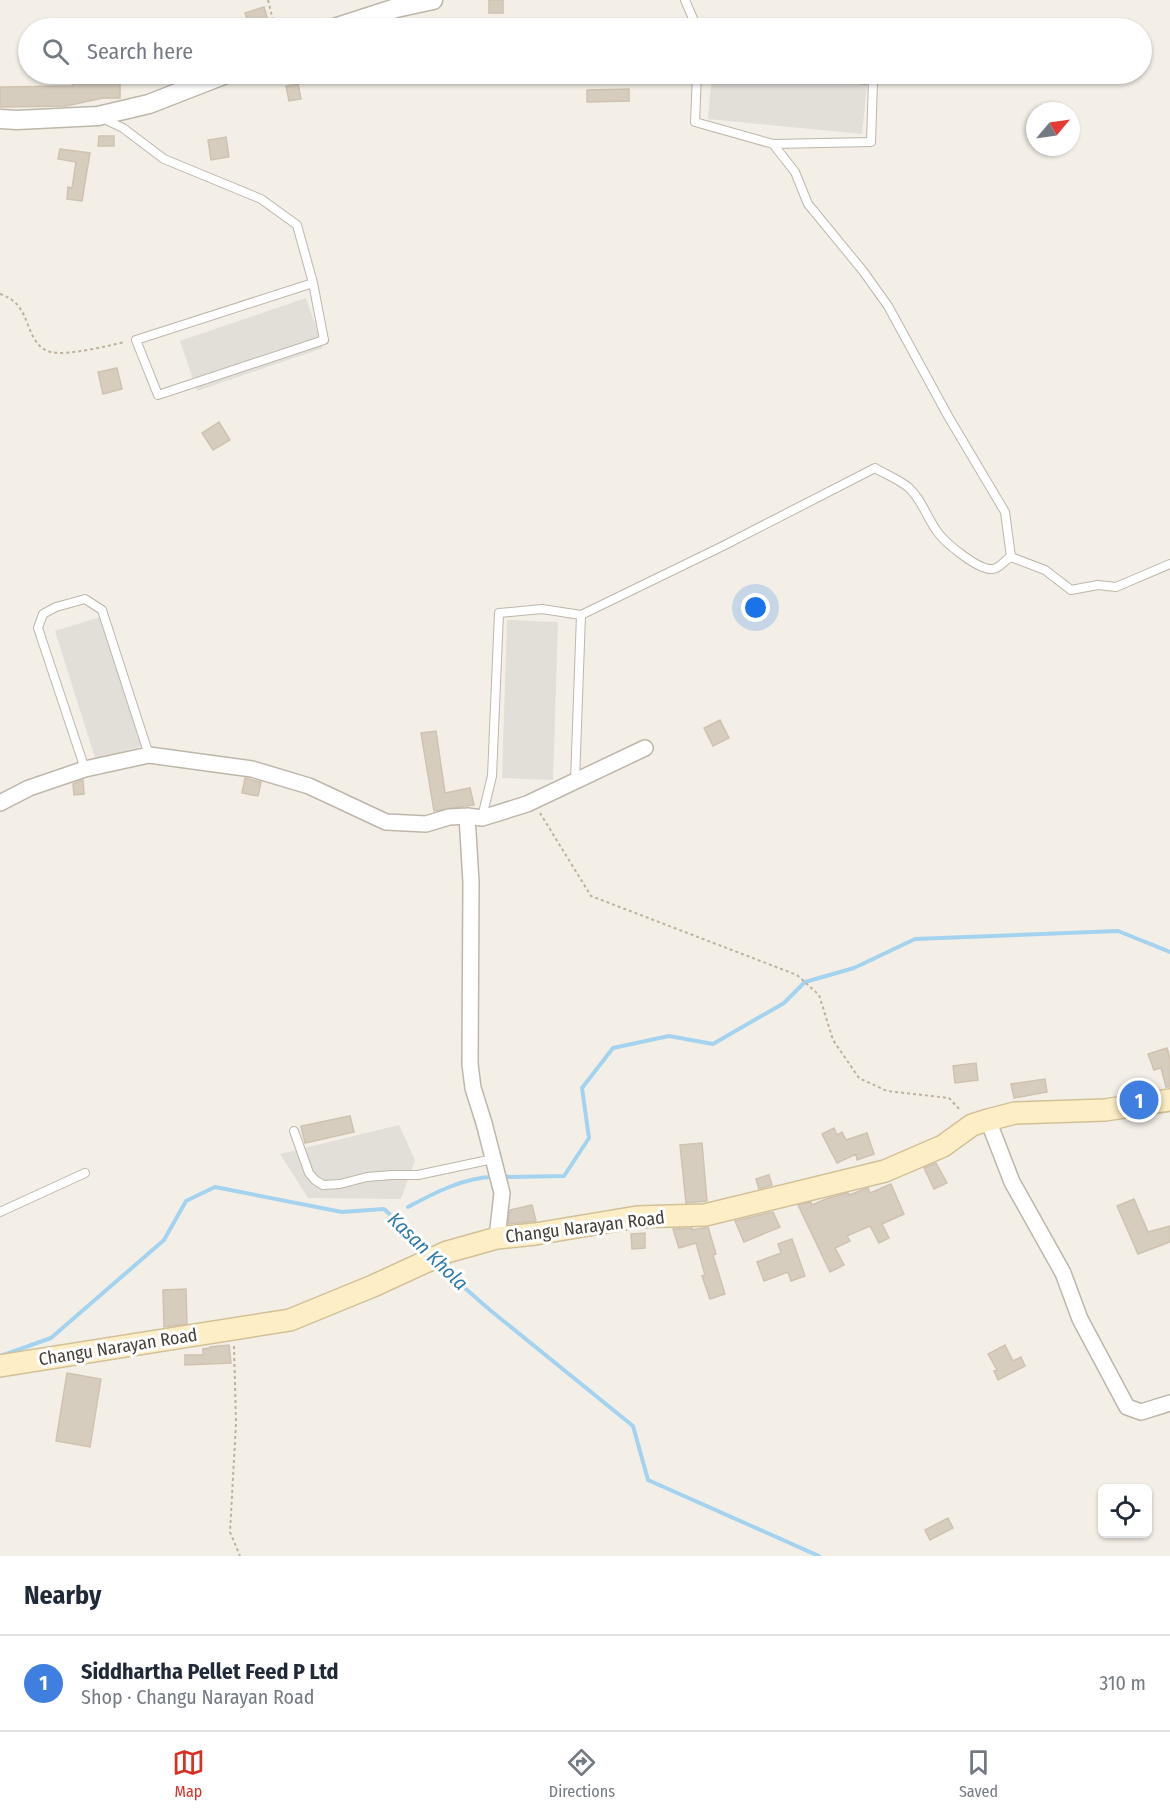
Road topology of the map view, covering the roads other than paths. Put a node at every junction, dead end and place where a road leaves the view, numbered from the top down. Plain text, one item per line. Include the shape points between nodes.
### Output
1 (433, 0) edge
2 (685, 0) edge
3 (365, 18) edge
4 (693, 18) edge
5 (200, 84) edge
6 (697, 84) edge
7 (873, 84) edge
8 (98, 116) junction
9 (0, 119) edge
10 (773, 144) junction
11 (313, 283) junction
12 (1011, 557) junction
13 (1170, 564) edge
14 (581, 615) junction
15 (645, 748) dead end
16 (148, 755) junction
17 (85, 769) junction
18 (575, 781) junction
19 (0, 803) edge
20 (475, 817) junction
21 (1170, 1101) edge
22 (980, 1122) junction
23 (294, 1131) dead end
24 (493, 1159) junction
25 (85, 1173) dead end
26 (0, 1212) edge
27 (497, 1238) junction
28 (0, 1366) edge
29 (1170, 1403) edge

1 - 3 street
2 - 4 lane
5 - 8 street via 149,104
6 - 10 lane via 695,122
7 - 10 lane via 871,142
8 - 9 street
8 - 11 lane via 123,128 164,159 261,199 297,225
10 - 12 lane via 795,172 808,204 888,306 1005,512
11 - 11 lane via 324,340 158,395 136,340
12 - 13 lane via 1045,570 1071,590 1116,586
12 - 14 lane via 990,570 973,563 939,534 918,497 907,486 875,468
14 - 18 lane
14 - 20 lane via 542,609 499,613 492,776
15 - 18 street
16 - 17 street
16 - 17 lane via 102,610 85,599 43,614 38,628
16 - 20 street via 252,769 309,786 386,822 426,824 448,817
17 - 19 street via 29,788
18 - 20 street via 533,801
20 - 24 street via 470,1064
21 - 22 main road, Changu Narayan Road via 1105,1110 1015,1113
22 - 27 main road, Changu Narayan Road via 943,1146 885,1171 705,1215 637,1217
22 - 29 street via 1063,1273 1080,1319 1127,1407 1141,1412
23 - 24 lane via 309,1173 323,1185 368,1177 418,1176
24 - 27 street via 502,1192
25 - 26 lane
27 - 28 main road, Changu Narayan Road via 447,1252 290,1320

